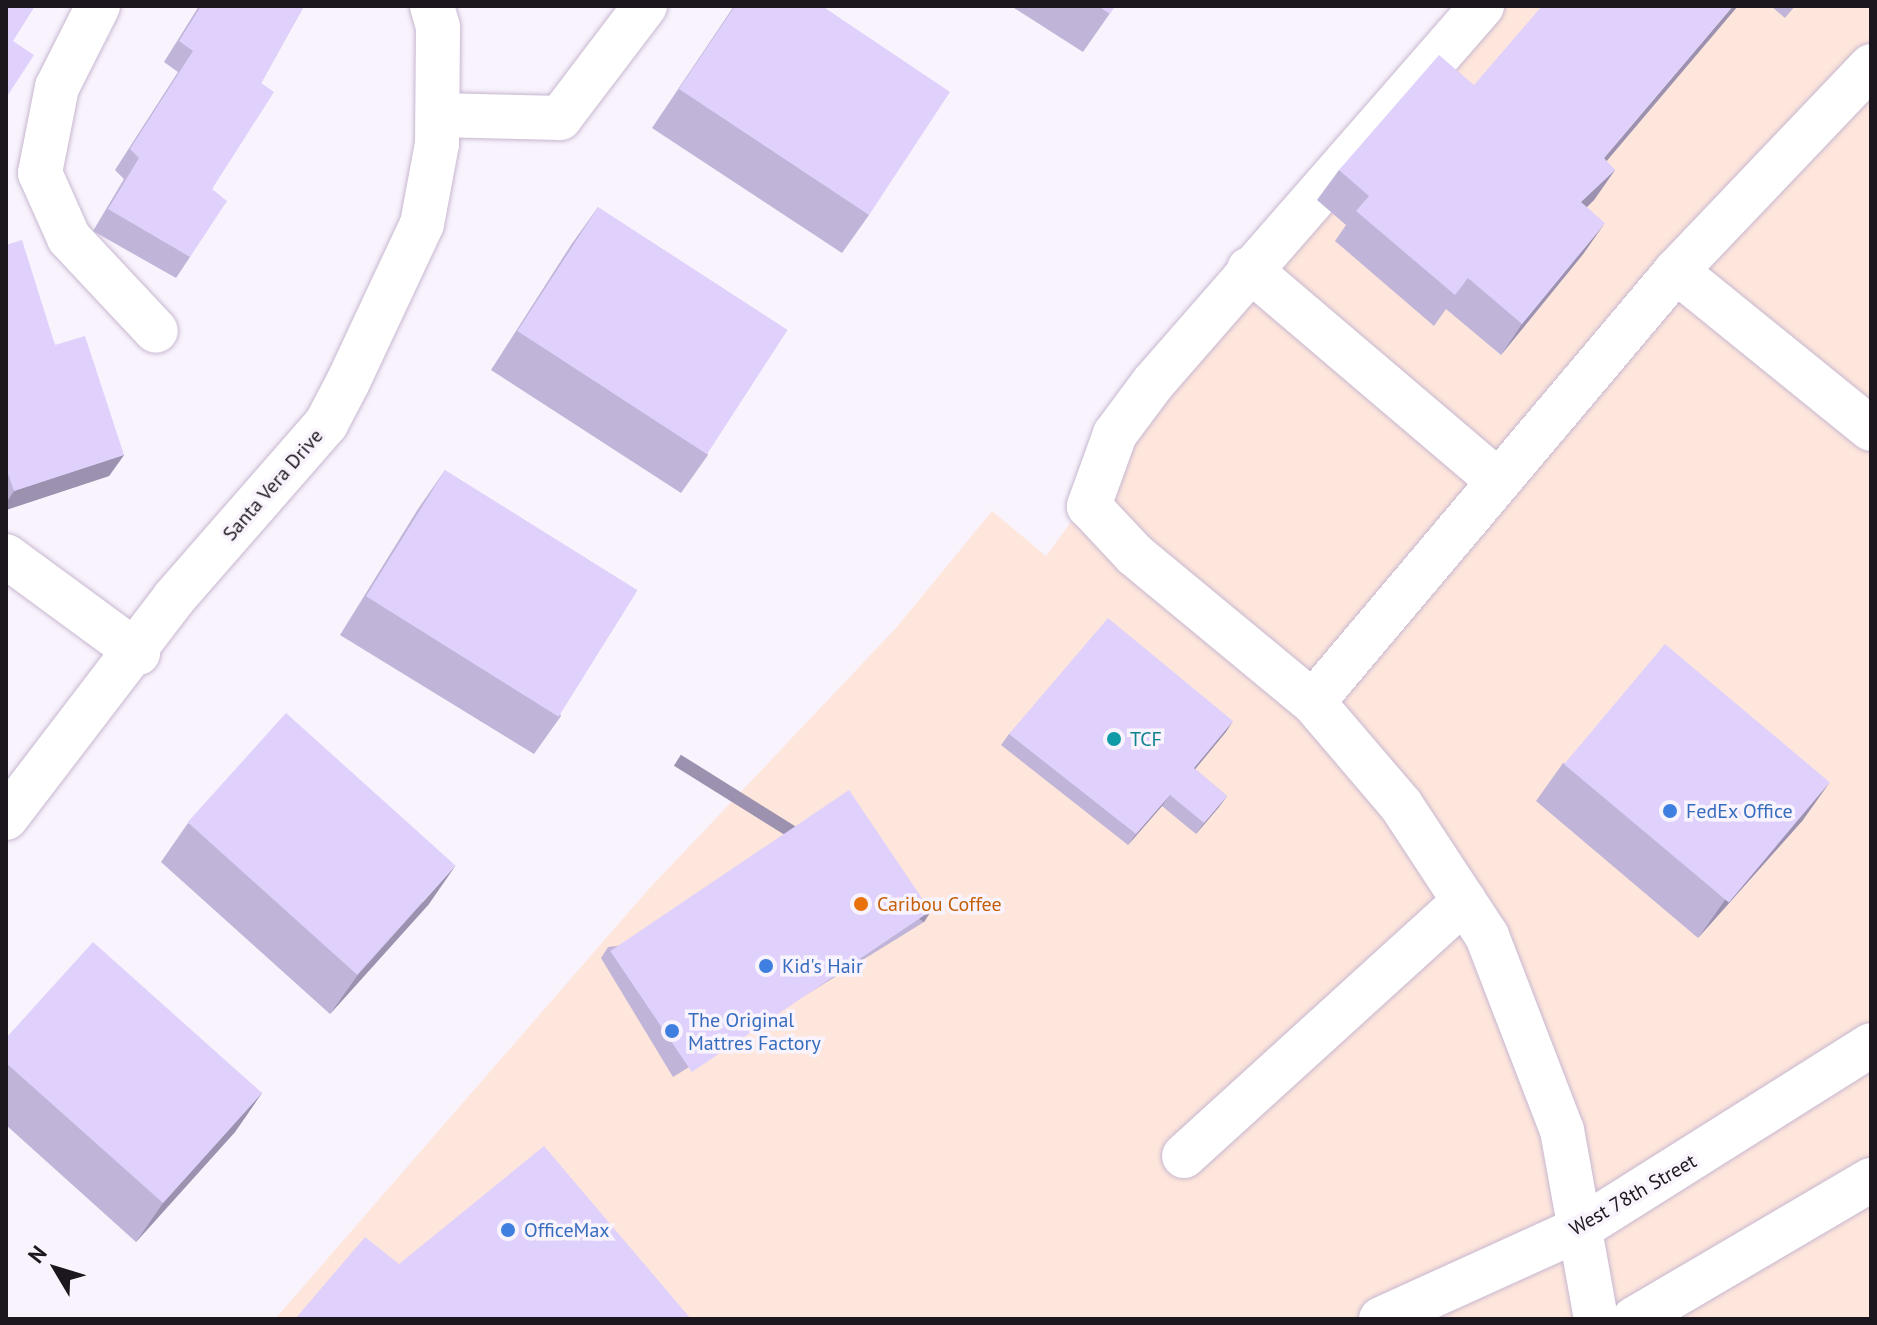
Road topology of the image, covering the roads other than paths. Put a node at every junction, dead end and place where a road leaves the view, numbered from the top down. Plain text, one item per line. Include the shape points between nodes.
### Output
1 (98, 6) edge
2 (432, 6) edge
3 (645, 6) edge
4 (1482, 6) edge
5 (1871, 66) edge
6 (438, 115) junction
7 (1249, 269) junction
8 (1676, 271) junction
9 (156, 331) dead end
10 (1871, 429) edge
11 (1498, 481) junction
12 (6, 556) edge
13 (138, 653) junction
14 (1313, 702) junction
15 (6, 818) edge
16 (1464, 901) junction
17 (1871, 1045) edge
18 (1184, 1156) dead end
19 (1871, 1180) edge
20 (1579, 1229) junction
21 (1381, 1319) edge
22 (1596, 1319) edge
23 (1634, 1319) edge

1 - 9 street via 57,87 40,173 69,238
2 - 6 street, Santa Vera Drive
3 - 6 street via 560,118
4 - 7 street
5 - 8 street
6 - 13 street, Santa Vera Drive via 422,224 326,424 174,598
7 - 11 street
7 - 14 street via 1115,434 1089,506 1135,555
8 - 10 street
8 - 11 street
11 - 14 street
12 - 13 street
13 - 15 street, Santa Vera Drive
14 - 16 street via 1401,805
16 - 18 street
16 - 20 street via 1487,936 1543,1067
17 - 20 street, West 78th Street
19 - 23 street
20 - 21 street, West 78th Street
20 - 22 street

